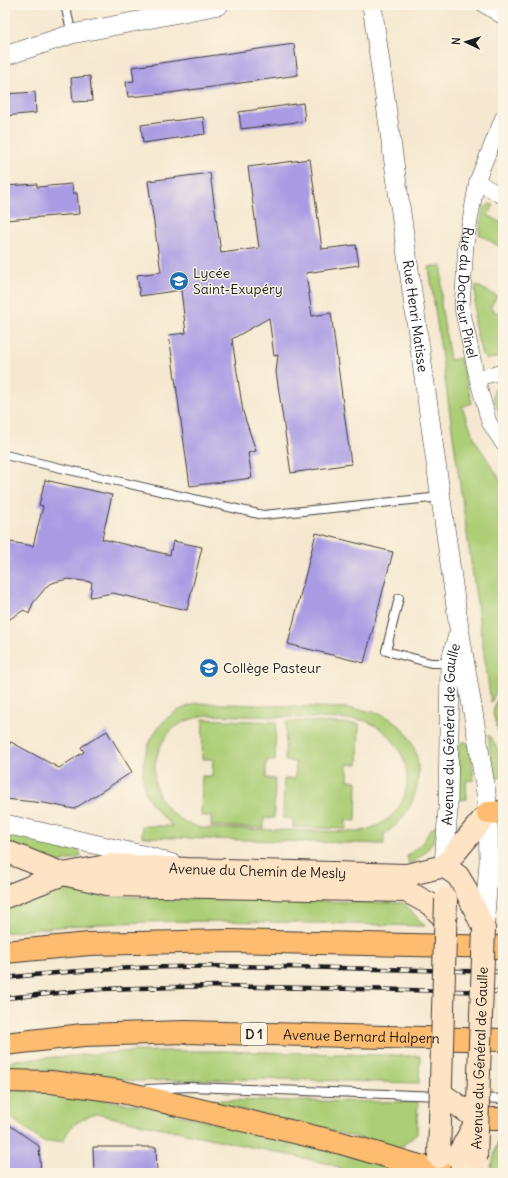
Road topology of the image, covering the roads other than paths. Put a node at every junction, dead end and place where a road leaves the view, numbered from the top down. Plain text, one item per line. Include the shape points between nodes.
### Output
1 (65, 5) edge
2 (219, 5) edge
3 (372, 5) edge
4 (484, 5) edge
5 (503, 17) edge
6 (72, 34) junction
7 (5, 56) edge
8 (503, 117) edge
9 (477, 181) junction
10 (503, 197) edge
11 (503, 372) edge
12 (477, 378) junction
13 (503, 444) edge
14 (5, 455) edge
15 (441, 497) junction
16 (399, 598) dead end
17 (459, 628) junction
18 (450, 663) junction
19 (496, 813) edge
20 (5, 824) edge
21 (5, 851) edge
22 (444, 866) junction
23 (188, 869) junction
24 (64, 874) junction
25 (5, 896) edge
26 (438, 902) junction
27 (484, 929) junction
28 (503, 947) edge
29 (5, 952) edge
30 (503, 1040) edge
31 (5, 1044) edge
32 (5, 1081) edge
33 (118, 1091) junction
34 (442, 1094) junction
35 (503, 1099) edge
36 (477, 1119) junction
37 (503, 1120) edge
38 (460, 1166) edge

1 - 6 lane
2 - 6 street
3 - 15 street, Rue Henri Matisse
4 - 5 street
6 - 7 street
8 - 9 street, Rue du Docteur Pinel
9 - 10 street
9 - 12 street, Rue du Docteur Pinel via 466,244 462,308
11 - 12 street
12 - 13 street, Rue du Docteur Pinel via 489,422
14 - 15 lane via 263,515
15 - 17 street, Rue Henri Matisse
16 - 18 lane via 386,651 431,663
17 - 18 street, Avenue du Général de Gaulle
17 - 19 street, Avenue du Général de Gaulle
18 - 22 street, Avenue du Général de Gaulle via 448,808
19 - 22 main road
19 - 27 street, Avenue du Général de Gaulle via 489,846
20 - 23 street, Avenue du Chemin de Mesly via 147,856
21 - 24 main road
22 - 23 main road, Avenue du Chemin de Mesly via 407,875
22 - 26 main road, Avenue du Général de Gaulle
22 - 27 main road via 458,876
23 - 24 main road via 112,865
24 - 25 main road
24 - 26 main road via 112,885 406,891
26 - 34 main road, Avenue du Général de Gaulle, bridge via 446,920
27 - 36 main road, Avenue du Général de Gaulle, bridge
28 - 29 highway via 229,941 89,944
30 - 31 highway, Avenue Bernard Halpern / D 1 via 185,1032 83,1035
32 - 33 highway via 51,1082
33 - 35 lane via 190,1087
33 - 38 highway via 341,1143 423,1167
34 - 36 main road, bridge
34 - 38 main road, Avenue du Général de Gaulle, bridge
36 - 37 highway
36 - 38 main road, Avenue du Général de Gaulle, bridge

